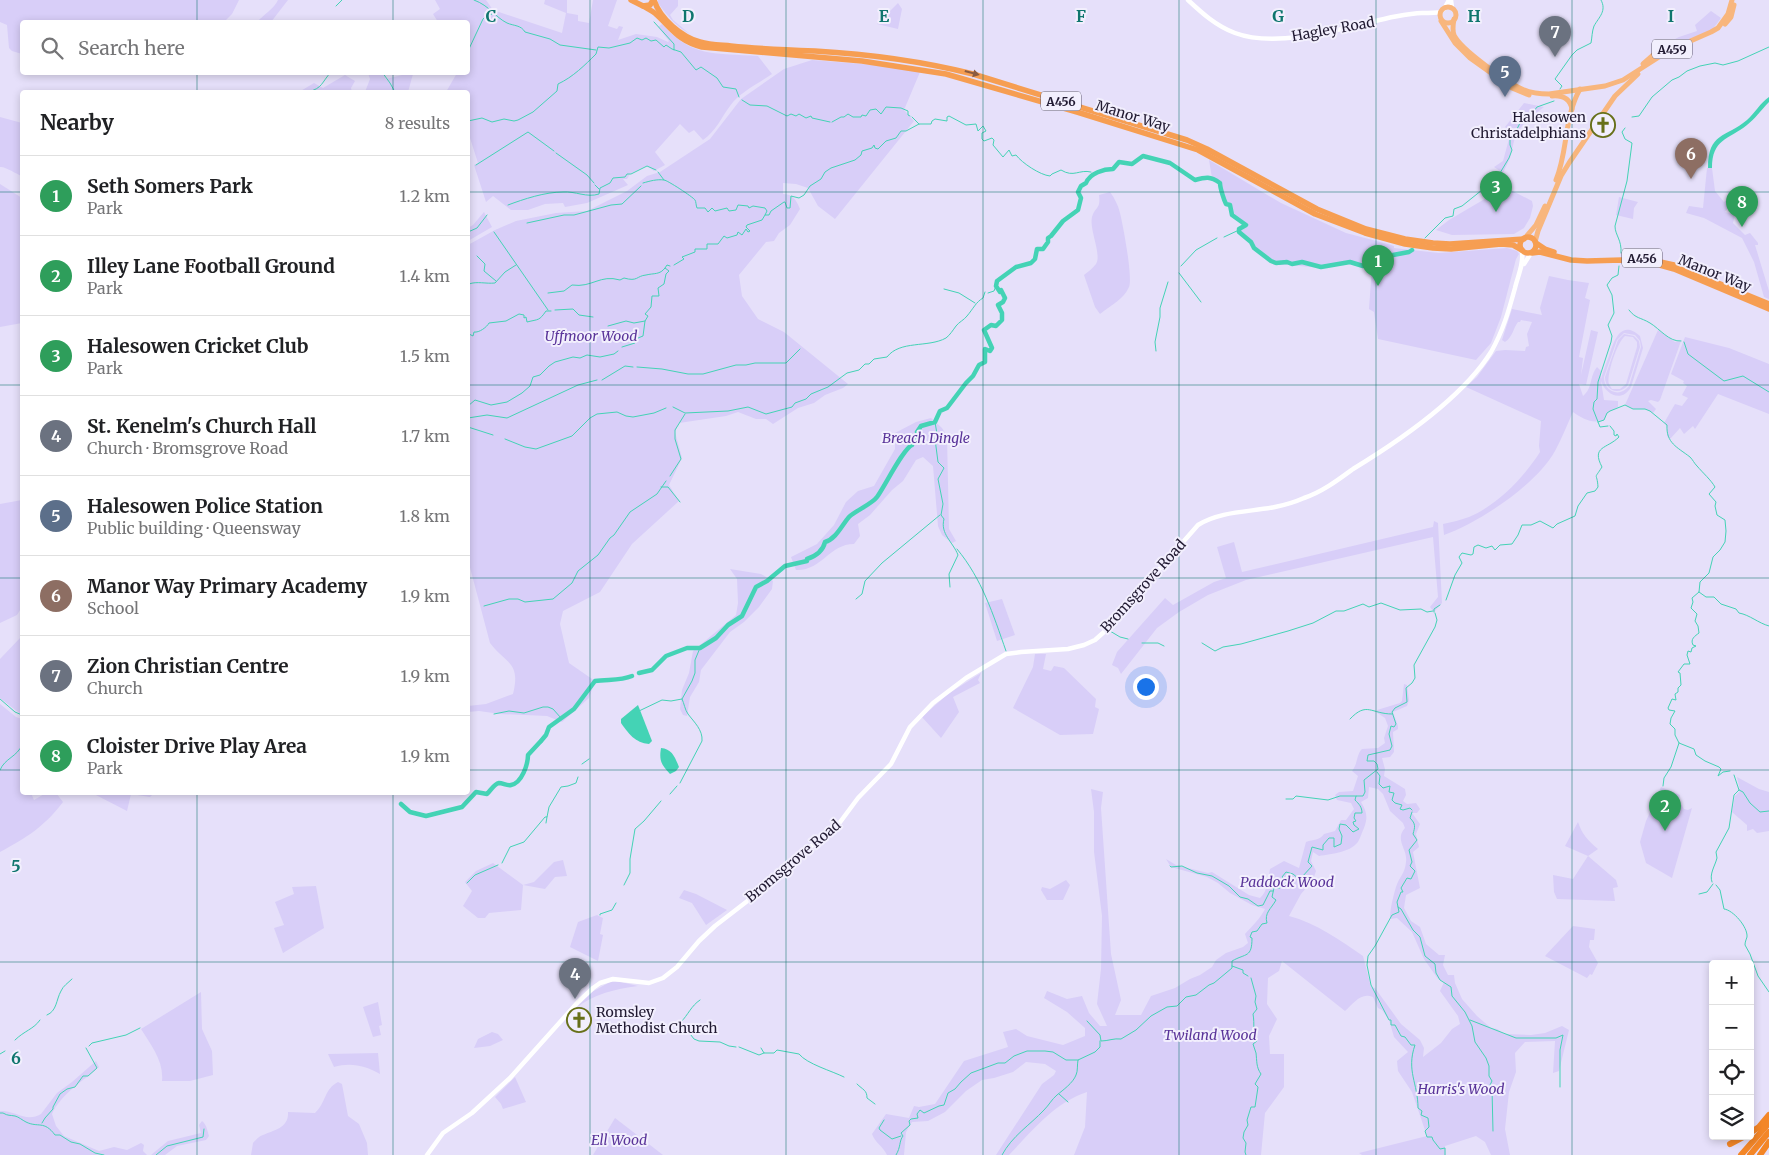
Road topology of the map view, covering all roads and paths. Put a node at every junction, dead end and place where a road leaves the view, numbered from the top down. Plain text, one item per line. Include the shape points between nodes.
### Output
1 (631, 0) edge
2 (654, 0) edge
3 (1188, 0) edge
4 (1450, 0) edge
5 (640, 3) edge
6 (1733, 3) edge
7 (1452, 8) junction
8 (1443, 11) junction
9 (1429, 13) junction
10 (1454, 19) junction
11 (1440, 20) junction
12 (1659, 50) dead end
13 (1634, 73) junction
14 (1605, 86) junction
15 (1580, 90) junction
16 (1615, 96) junction
17 (1572, 109) junction
18 (1565, 144) junction
19 (1579, 147) junction
20 (1525, 238) junction
21 (1536, 242) junction
22 (1522, 250) junction
23 (1531, 253) junction
24 (1521, 268) junction
25 (1769, 304) edge
26 (1769, 309) edge
27 (1769, 1115) edge
28 (1769, 1123) edge
29 (1754, 1130) edge
30 (1769, 1132) edge
31 (1738, 1140) edge
32 (1769, 1142) edge
33 (1730, 1144) dead end
34 (427, 1155) edge
35 (1741, 1155) edge
36 (1750, 1155) edge
37 (1760, 1155) edge

1 - 5 highway, A456
2 - 5 highway, A456 via 650,5
2 -> 20 highway, Manor Way / A456 via 675,28 700,42 862,55 947,67 1155,129 1200,146 1317,209 1366,229 1405,239 1450,244
3 - 9 main road, Hagley Road via 1223,28 1264,38 1322,34 1390,18
4 - 7 main road
4 - 8 main road
5 - 22 highway, Manor Way / A456 via 657,14 679,37 702,47 862,61 930,71 1154,135 1198,150 1315,214 1388,240 1442,249 1508,244
6 - 13 main road, A459 via 1724,21 1711,32 1670,50
6 - 16 main road, A459 via 1728,20 1714,34 1672,52 1637,75
7 - 8 main road
7 - 10 main road via 1456,14
8 - 9 main road, Hagley Road
8 - 11 main road
9 - 11 main road
10 - 11 main road via 1447,23
10 - 15 main road via 1453,32 1458,42 1519,87 1542,94
11 - 17 main road via 1466,54 1499,79 1522,93 1562,97 1570,102
12 - 13 main road
13 - 14 main road, A459
14 - 15 main road
14 - 16 main road via 1614,90
15 - 17 main road
16 - 19 main road, A459
17 - 18 main road
18 - 19 main road via 1571,151
18 - 20 main road via 1560,171 1545,207
19 - 21 main road, A459 via 1561,176
20 - 21 highway, A456
20 - 22 highway via 1520,244
21 - 23 highway via 1536,249
21 - 25 highway, Manor Way / A456 via 1545,249 1571,256 1657,260
22 - 23 highway, A456
22 - 24 main road
23 - 24 main road
23 - 26 highway, Manor Way / A456 via 1587,261 1622,260 1656,264
24 - 34 main road, Bromsgrove Road via 1503,330 1491,352 1462,388 1435,410 1371,458 1306,497 1275,507 1208,519 1198,525 1104,632 1088,644 1068,649 1006,654 966,678 914,722 891,764 858,798 835,829 788,863 763,889 715,926 663,978 643,984 612,979 593,988 510,1078 443,1134
27 - 29 highway
28 - 35 highway
30 - 36 highway
31 - 33 highway
32 - 37 highway

